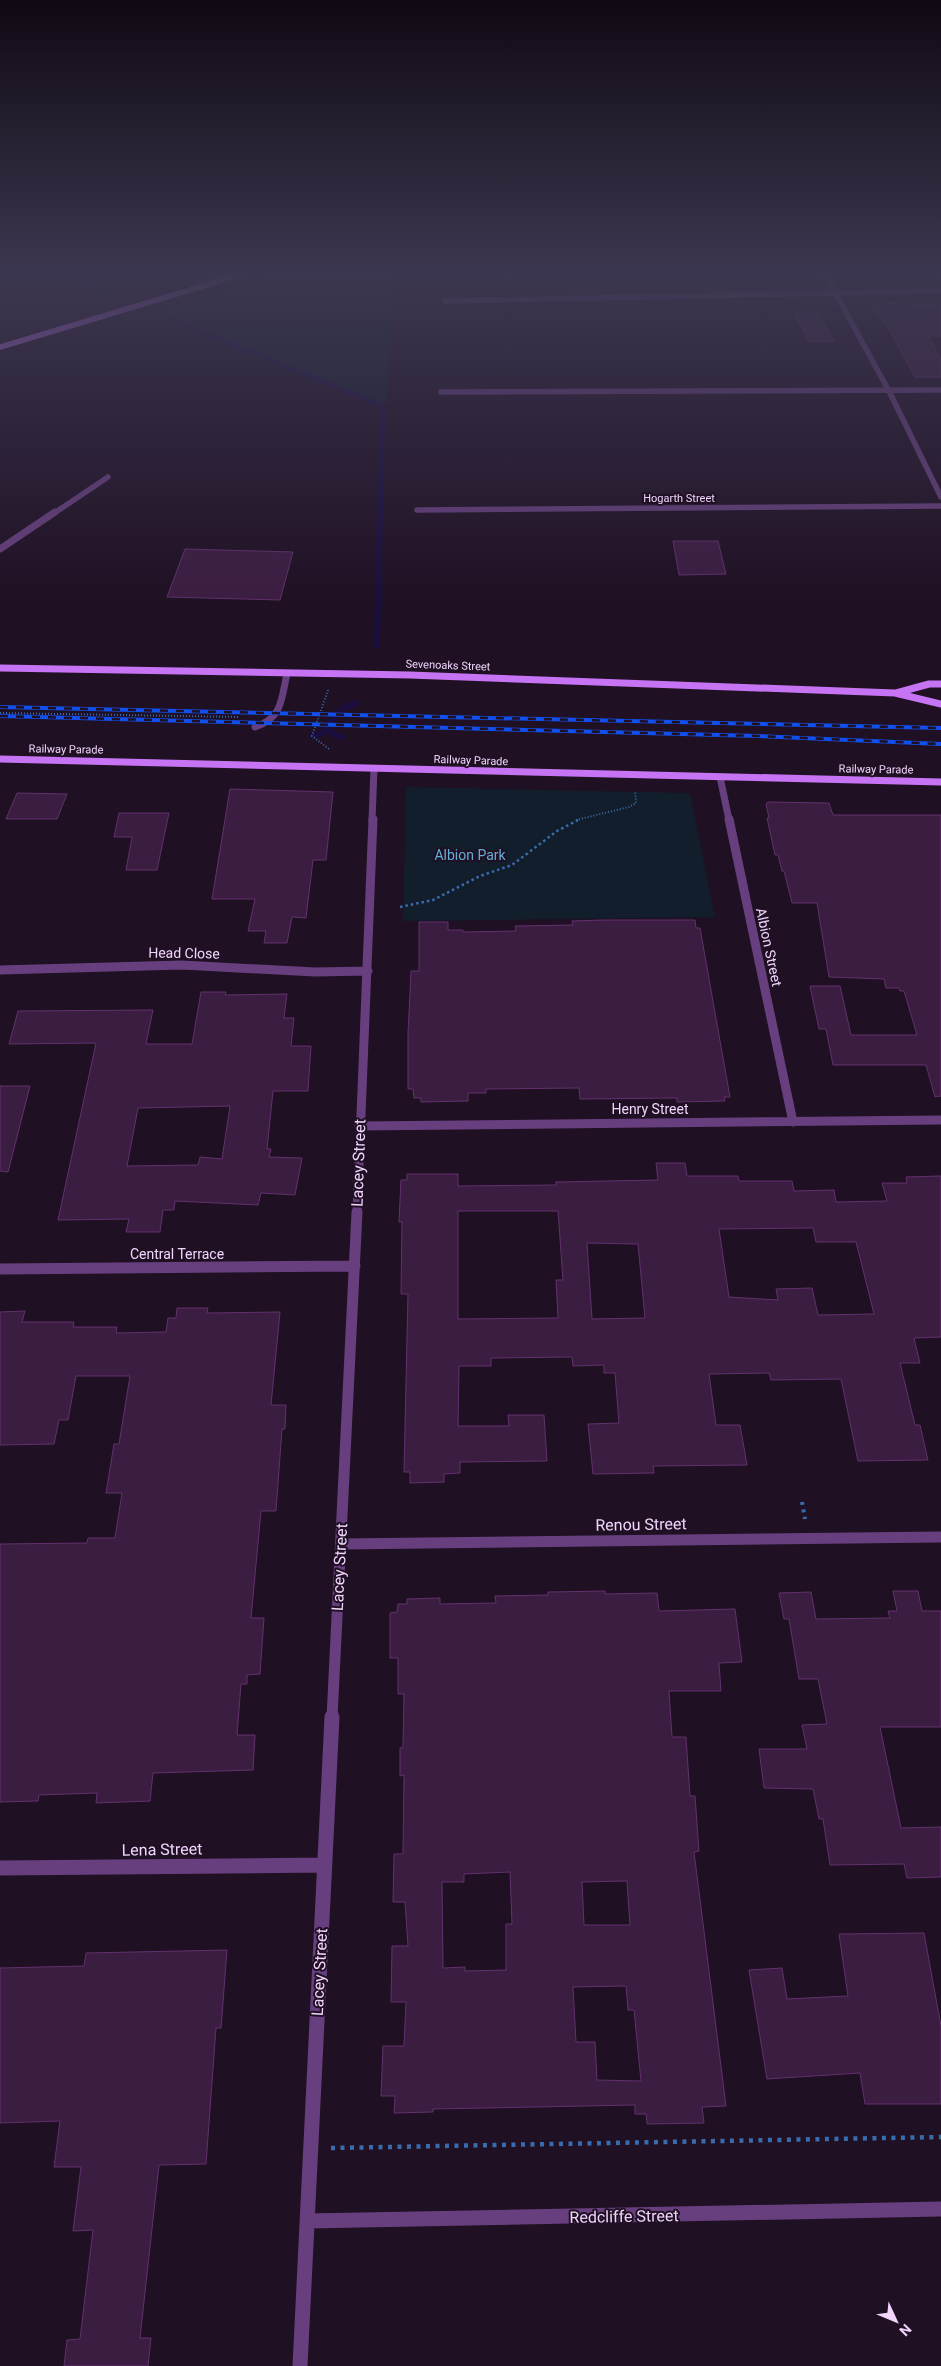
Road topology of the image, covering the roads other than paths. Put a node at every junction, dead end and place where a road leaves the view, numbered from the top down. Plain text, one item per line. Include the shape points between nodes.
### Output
1 (885, 384) edge
2 (941, 390) edge
3 (889, 391) junction
4 (441, 392) dead end
5 (108, 477) dead end
6 (941, 497) edge
7 (941, 506) edge
8 (417, 510) dead end
9 (0, 549) edge
10 (0, 668) edge
11 (286, 674) junction
12 (941, 684) edge
13 (895, 693) junction
14 (941, 704) edge
15 (255, 727) dead end
16 (0, 759) edge
17 (374, 769) junction
18 (720, 778) junction
19 (941, 782) edge
20 (0, 970) edge
21 (368, 971) junction
22 (941, 1120) edge
23 (793, 1122) junction
24 (359, 1126) junction
25 (355, 1266) junction
26 (0, 1269) edge
27 (941, 1537) edge
28 (341, 1544) junction
29 (324, 1865) junction
30 (0, 1868) edge
31 (941, 2209) edge
32 (307, 2221) junction
33 (300, 2366) edge

1 - 3 street
2 - 3 street
3 - 4 street
3 - 6 street
5 - 9 street
7 - 8 street, Hogarth Street
10 - 11 street, Sevenoaks Street
11 - 13 street, Sevenoaks Street via 410,675
11 - 15 street via 276,718
12 - 13 street, Sevenoaks Street
13 - 14 street, Sevenoaks Street
16 - 17 street, Railway Parade
17 - 18 street, Railway Parade
17 - 21 street, Lacey Street
18 - 19 street, Railway Parade
18 - 23 street, Albion Street
20 - 21 street, Head Close via 182,965 315,972
21 - 24 street, Lacey Street
22 - 23 street, Henry Street
23 - 24 street, Henry Street
24 - 25 street, Lacey Street
25 - 26 street, Central Terrace
25 - 28 street, Lacey Street
27 - 28 street, Renou Street
28 - 29 street, Lacey Street
29 - 30 street, Lena Street
29 - 32 street, Lacey Street
31 - 32 street, Redcliffe Street
32 - 33 street, Lacey Street

